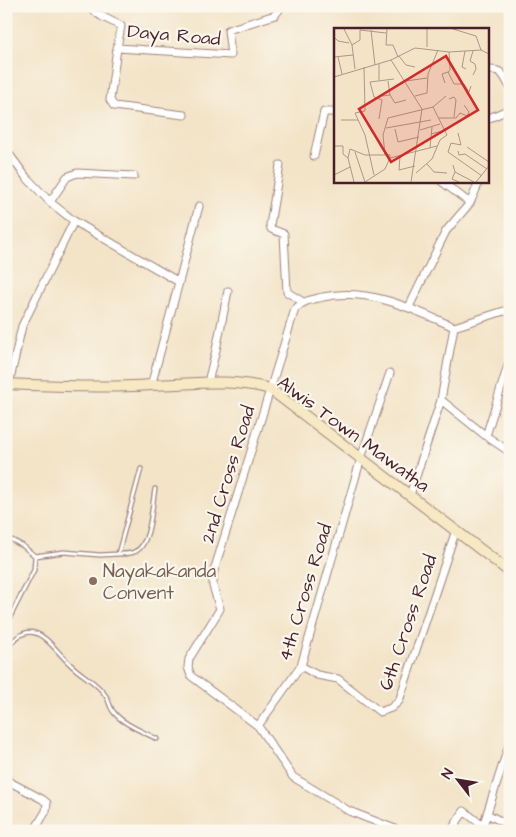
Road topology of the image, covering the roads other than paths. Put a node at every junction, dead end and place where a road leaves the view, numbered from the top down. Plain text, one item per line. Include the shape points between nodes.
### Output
1 (87, 6) edge
2 (278, 6) edge
3 (118, 48) junction
4 (488, 70) edge
5 (510, 87) edge
6 (510, 109) edge
7 (334, 112) edge
8 (184, 115) dead end
9 (488, 119) edge
10 (6, 150) edge
11 (314, 156) dead end
12 (280, 165) dead end
13 (134, 176) dead end
14 (442, 182) edge
15 (476, 182) edge
16 (50, 202) junction
17 (470, 203) junction
18 (199, 206) dead end
19 (74, 221) junction
20 (179, 282) junction
21 (228, 291) dead end
22 (303, 302) junction
23 (510, 304) edge
24 (409, 307) junction
25 (507, 311) edge
26 (454, 327) junction
27 (510, 359) edge
28 (390, 372) dead end
29 (208, 382) junction
30 (8, 384) edge
31 (151, 386) junction
32 (270, 390) junction
33 (441, 400) junction
34 (486, 436) junction
35 (510, 452) edge
36 (361, 458) junction
37 (141, 469) dead end
38 (155, 489) dead end
39 (410, 495) junction
40 (456, 530) junction
41 (6, 538) edge
42 (118, 554) junction
43 (35, 556) junction
44 (510, 572) edge
45 (8, 622) dead end
46 (6, 649) edge
47 (301, 666) junction
48 (258, 726) junction
49 (157, 739) dead end
50 (510, 743) edge
51 (6, 780) edge
52 (487, 814) junction
53 (510, 826) edge
54 (485, 828) edge
55 (34, 831) edge
56 (400, 831) edge
57 (451, 831) edge

1 - 3 street, Daya Road via 120,26
2 - 3 street, Daya Road via 275,15 228,30 231,55
3 - 8 street via 112,104
4 - 5 street via 501,72
6 - 9 street
7 - 11 street via 324,112
10 - 16 street
12 - 22 street via 270,225 271,229 284,234 288,292
13 - 16 street via 77,173 67,177
14 - 17 street
15 - 17 street
16 - 19 street
17 - 24 street via 446,230
18 - 20 street
19 - 20 street
19 - 30 street via 22,326
20 - 31 street
21 - 29 street
22 - 24 street via 335,294 378,297
22 - 32 street, 2nd Cross Road via 295,309
23 - 25 street
24 - 26 street
25 - 26 street
26 - 33 street
27 - 34 street
28 - 36 street, 4th Cross Road
29 - 31 street, Alwis Town Mawatha
29 - 32 street, Alwis Town Mawatha via 236,382
30 - 31 street, Alwis Town Mawatha
32 - 36 street, Alwis Town Mawatha
32 - 48 street, 2nd Cross Road via 213,574 220,609 189,659 188,667 191,676
33 - 34 street
33 - 39 street
34 - 35 street
36 - 39 street, Alwis Town Mawatha
36 - 47 street, 4th Cross Road
37 - 42 lane
38 - 42 lane via 147,538 135,552
39 - 40 street, Alwis Town Mawatha
40 - 44 street, Alwis Town Mawatha
40 - 47 street, 6th Cross Road via 400,701 380,712 338,679 317,675
41 - 43 lane
42 - 43 lane via 64,552
43 - 45 lane via 34,570
46 - 49 lane via 24,633 36,632 48,640 72,667 97,685 119,718
47 - 48 street, 4th Cross Road
48 - 56 street via 293,777 350,811
50 - 52 street
51 - 55 street via 47,803
52 - 53 street
52 - 54 street
54 - 57 street via 464,811

